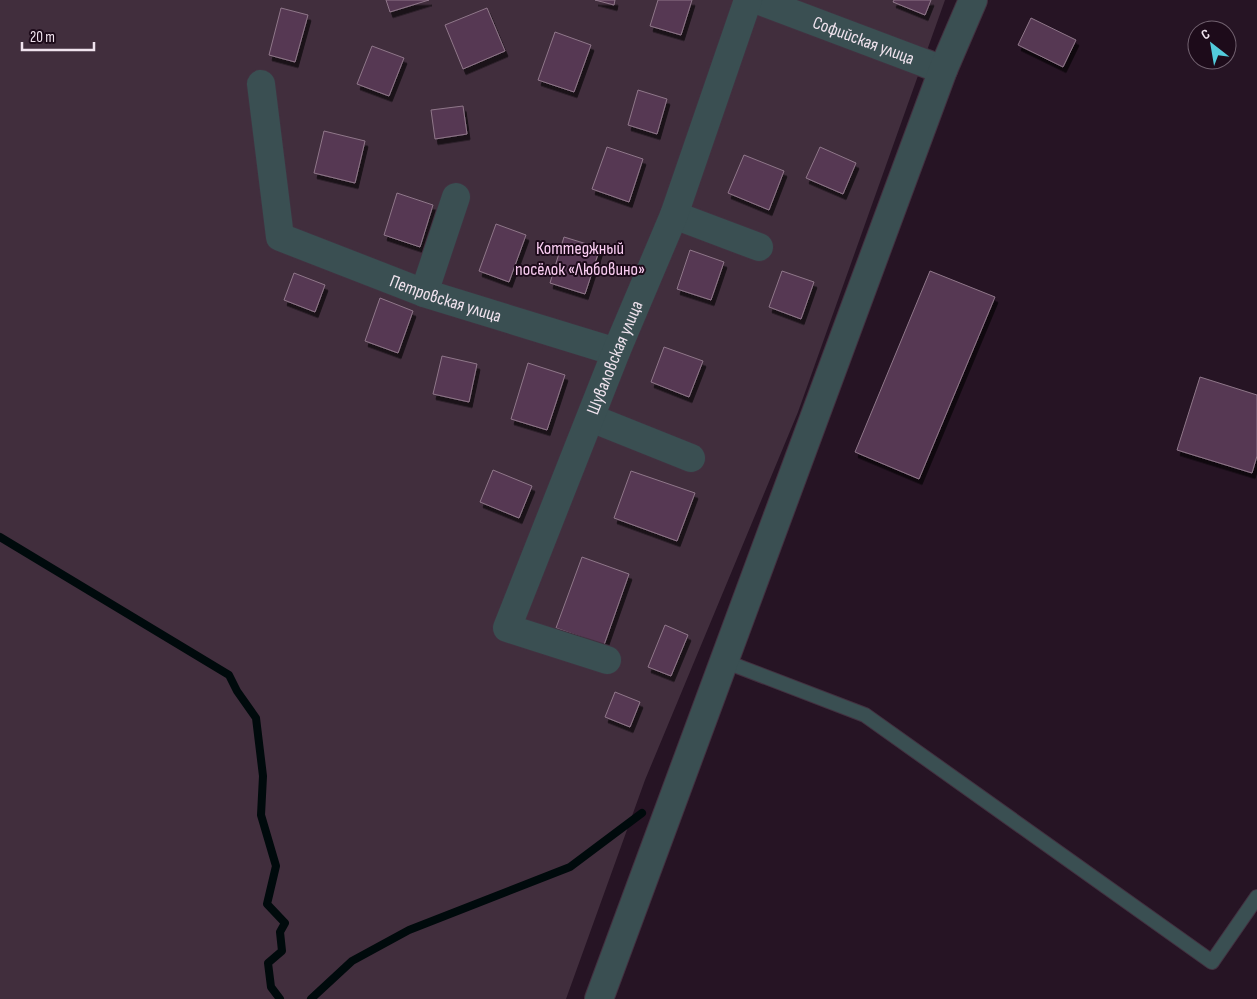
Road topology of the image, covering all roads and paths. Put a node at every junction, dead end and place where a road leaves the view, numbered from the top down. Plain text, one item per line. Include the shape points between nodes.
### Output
1 (748, 0) edge
2 (757, 0) edge
3 (973, 0) edge
4 (943, 70) junction
5 (261, 84) dead end
6 (456, 197) dead end
7 (674, 215) junction
8 (759, 247) dead end
9 (424, 293) junction
10 (616, 352) junction
11 (591, 418) junction
12 (691, 458) dead end
13 (607, 660) dead end
14 (724, 661) junction
15 (1257, 897) edge
16 (599, 999) edge

1 - 7 street, Шуваловская улица
2 - 4 street, Софийская улица
3 - 4 street
4 - 14 street
5 - 9 street, Петровская улица via 280,237
6 - 9 street
7 - 8 street
7 - 10 street, Шуваловская улица
9 - 10 street, Петровская улица
10 - 11 street, Шуваловская улица
11 - 12 street
11 - 13 street, Шуваловская улица via 507,628
14 - 15 lane via 865,715 1212,962
14 - 16 street

